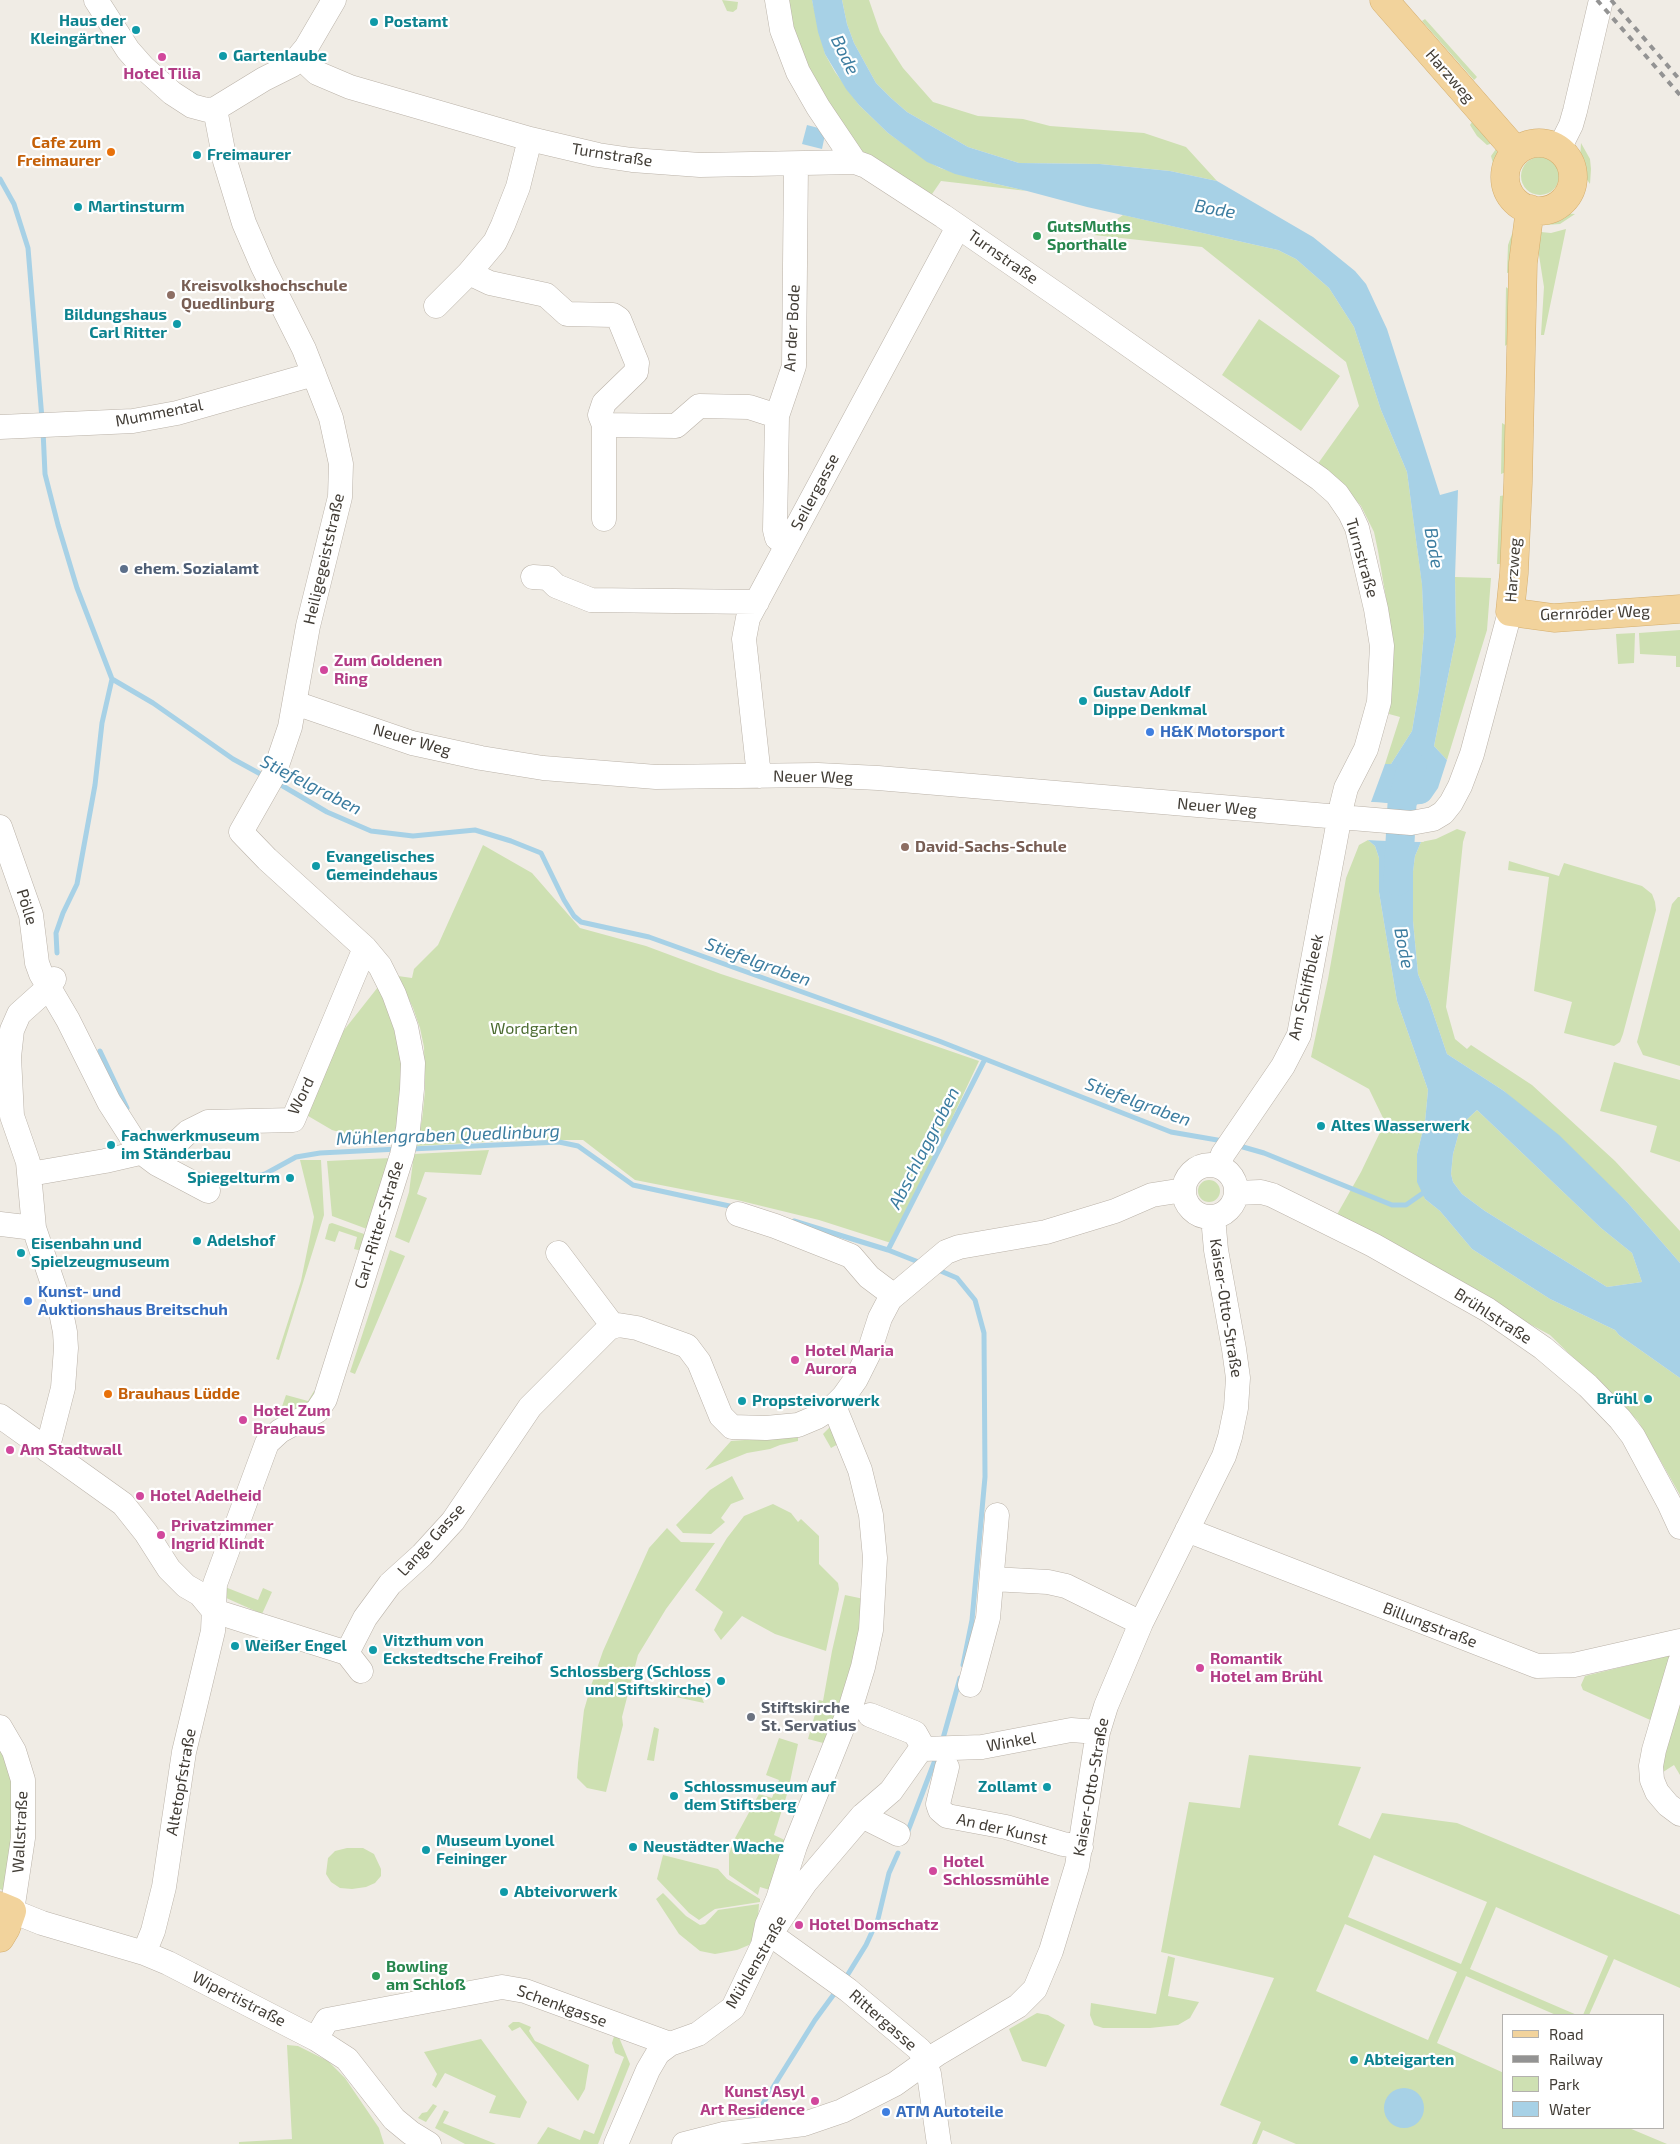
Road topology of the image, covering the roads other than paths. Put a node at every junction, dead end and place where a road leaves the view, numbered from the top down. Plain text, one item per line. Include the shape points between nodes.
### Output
1 (334, 0) edge
2 (777, 0) edge
3 (1384, 0) edge
4 (1601, 0) edge
5 (99, 2) edge
6 (300, 57) junction
7 (215, 109) junction
8 (530, 139) junction
9 (1559, 149) junction
10 (1516, 151) junction
11 (855, 162) junction
12 (796, 164) junction
13 (1530, 209) junction
14 (958, 227) junction
15 (469, 273) junction
16 (436, 306) dead end
17 (314, 374) junction
18 (777, 416) junction
19 (604, 425) junction
20 (0, 427) edge
21 (604, 519) dead end
22 (787, 545) junction
23 (533, 577) dead end
24 (757, 602) junction
25 (1680, 609) edge
26 (1510, 612) junction
27 (295, 703) junction
28 (759, 776) junction
29 (1339, 818) junction
30 (0, 827) edge
31 (241, 832) joint
32 (365, 948) junction
33 (51, 983) junction
34 (151, 1150) junction
35 (1226, 1152) junction
36 (30, 1174) junction
37 (1184, 1190) junction
38 (208, 1191) dead end
39 (1236, 1193) junction
40 (738, 1214) dead end
41 (1213, 1217) junction
42 (0, 1224) edge
43 (34, 1228) junction
44 (558, 1253) dead end
45 (893, 1295) junction
46 (612, 1326) junction
47 (834, 1406) junction
48 (0, 1416) edge
49 (47, 1450) junction
50 (997, 1515) dead end
51 (1680, 1527) edge
52 (1187, 1530) junction
53 (992, 1579) junction
54 (214, 1611) junction
55 (1141, 1623) junction
56 (1680, 1648) edge
57 (970, 1685) dead end
58 (870, 1715) dead end
59 (0, 1728) edge
60 (1098, 1732) junction
61 (937, 1753) junction
62 (1680, 1814) edge
63 (862, 1816) junction
64 (898, 1834) dead end
65 (1081, 1847) junction
66 (6, 1909) edge
67 (0, 1938) edge
68 (766, 1939) junction
69 (144, 1953) junction
70 (316, 2039) junction
71 (670, 2044) junction
72 (925, 2062) junction
73 (429, 2144) edge
74 (616, 2144) edge
75 (684, 2144) edge
76 (939, 2144) edge

1 - 6 street
2 - 11 street via 782,30 798,72
3 - 10 main road, Harzweg
4 - 9 street via 1574,116
5 - 7 street via 128,50 158,82 192,106
6 - 7 street via 292,65
6 - 8 street, Turnstraße via 317,73 333,81
7 - 17 street, Heiligegeiststraße via 225,161 244,223
8 - 12 street, Turnstraße via 641,161 716,166
8 - 15 street via 518,187 503,225 495,242
9 - 10 main road via 1537,143
9 - 13 main road via 1568,158 1572,170 1570,190 1554,207 1540,211
10 - 13 main road via 1507,166 1506,184 1514,200
11 - 12 street, Turnstraße
11 - 14 street, Turnstraße via 879,174
12 - 18 street, An der Bode via 794,366
13 - 26 main road, Harzweg via 1522,263 1517,492
14 - 22 street, Seilergasse
14 - 29 street, Turnstraße via 1320,479 1337,494 1350,513 1361,542 1380,628 1382,667 1372,733 1364,756 1346,788
15 - 16 street
15 - 19 street via 490,283 546,295 567,314 613,315 619,319 637,363 636,372 604,403 600,415
17 - 20 street, Mummental via 151,418
17 - 27 street, Heiligegeiststraße via 336,434 342,480 308,626
18 - 19 street via 749,408 699,406 676,426
18 - 22 street, An der Bode via 775,530 777,538
19 - 21 street
22 - 24 street, Seilergasse
23 - 24 street via 548,578 556,586 591,600
24 - 28 street, Seilergasse via 748,618 744,639
25 - 26 main road, Gernröder Weg via 1554,618
26 - 29 street, Harzweg via 1472,754 1454,798 1443,813 1416,823
27 - 28 street, Neuer Weg via 412,743 543,768 656,777
27 - 31 street, Heiligegeiststraße via 271,780
28 - 29 street, Neuer Weg via 878,778
29 - 35 street, Am Schiffbleek via 1299,1034
30 - 33 street, Pölle via 31,915 37,963
31 - 32 street, Carl-Ritter-Straße
32 - 34 street, Word via 293,1120 208,1122 188,1132 174,1145
32 - 54 street, Carl-Ritter-Straße via 388,980 409,1038 413,1063 412,1089 403,1147 325,1399 317,1411 280,1431 267,1443 215,1584
33 - 34 street via 109,1102
33 - 36 street via 19,1014 10,1047 12,1116
34 - 36 street
34 - 38 street via 158,1164
35 - 37 street via 1193,1171
35 - 39 street
36 - 43 street
37 - 41 street, Kaiser-Otto-Straße via 1192,1211
37 - 45 street via 1152,1195 1115,1211 1046,1232 959,1247 934,1261
39 - 41 street, Kaiser-Otto-Straße via 1229,1209
39 - 51 street, Brühlstraße via 1272,1195 1373,1245 1488,1310 1543,1348 1588,1386 1620,1419 1633,1436
40 - 45 street via 851,1256 869,1277
41 - 52 street, Kaiser-Otto-Straße via 1216,1252 1234,1349 1237,1394 1227,1446
42 - 43 street
43 - 49 street via 59,1302 66,1348 63,1388
44 - 46 street
45 - 47 street via 856,1379
46 - 47 street via 637,1328 690,1349 699,1362 721,1416 732,1427 798,1425 817,1418
46 - 54 street, Lange Gasse via 530,1407 453,1521 385,1591 365,1618 354,1662
47 - 68 street via 860,1470 870,1509 875,1558 871,1630 851,1706 795,1846 767,1925
48 - 49 street
49 - 54 street via 123,1504 170,1569 186,1586 200,1594
50 - 53 street
52 - 55 street, Kaiser-Otto-Straße
52 - 56 street, Billungstraße via 1537,1666 1574,1665
53 - 55 street via 1066,1586
53 - 57 street via 986,1623
54 - 69 street, Altetopfstraße via 213,1631 184,1752 164,1887
55 - 60 street, Kaiser-Otto-Straße
56 - 62 street via 1651,1766 1657,1792
58 - 61 street via 915,1733
59 - 66 street, Wallstraße via 14,1752 23,1780 23,1838
60 - 61 street, Winkel via 1071,1730
60 - 65 street, Kaiser-Otto-Straße
61 - 63 street, Mühlenstraße via 918,1754 891,1792
61 - 65 street, An der Kunst via 938,1804 947,1816 1006,1827
63 - 64 street
63 - 68 street, Mühlenstraße via 816,1867
65 - 72 street, Kaiser-Otto-Straße via 1059,1925 1035,1989 1018,2006
66 - 67 main road via 6,1928
66 - 69 street, Wipertistraße via 42,1924
68 - 71 street, Mühlenstraße via 733,2008 698,2034
68 - 72 street, Rittergasse via 843,1986 915,2044
69 - 70 street, Wipertistraße
70 - 71 street, Schenkgasse via 327,2020 502,1987 526,1991
70 - 73 street, Wipertistraße via 347,2059 394,2119
71 - 74 street, Mühlenstraße via 652,2063
72 - 75 street, Kaiser-Otto-Straße via 895,2084 842,2112 804,2124 723,2134
72 - 76 street, Rittergasse

